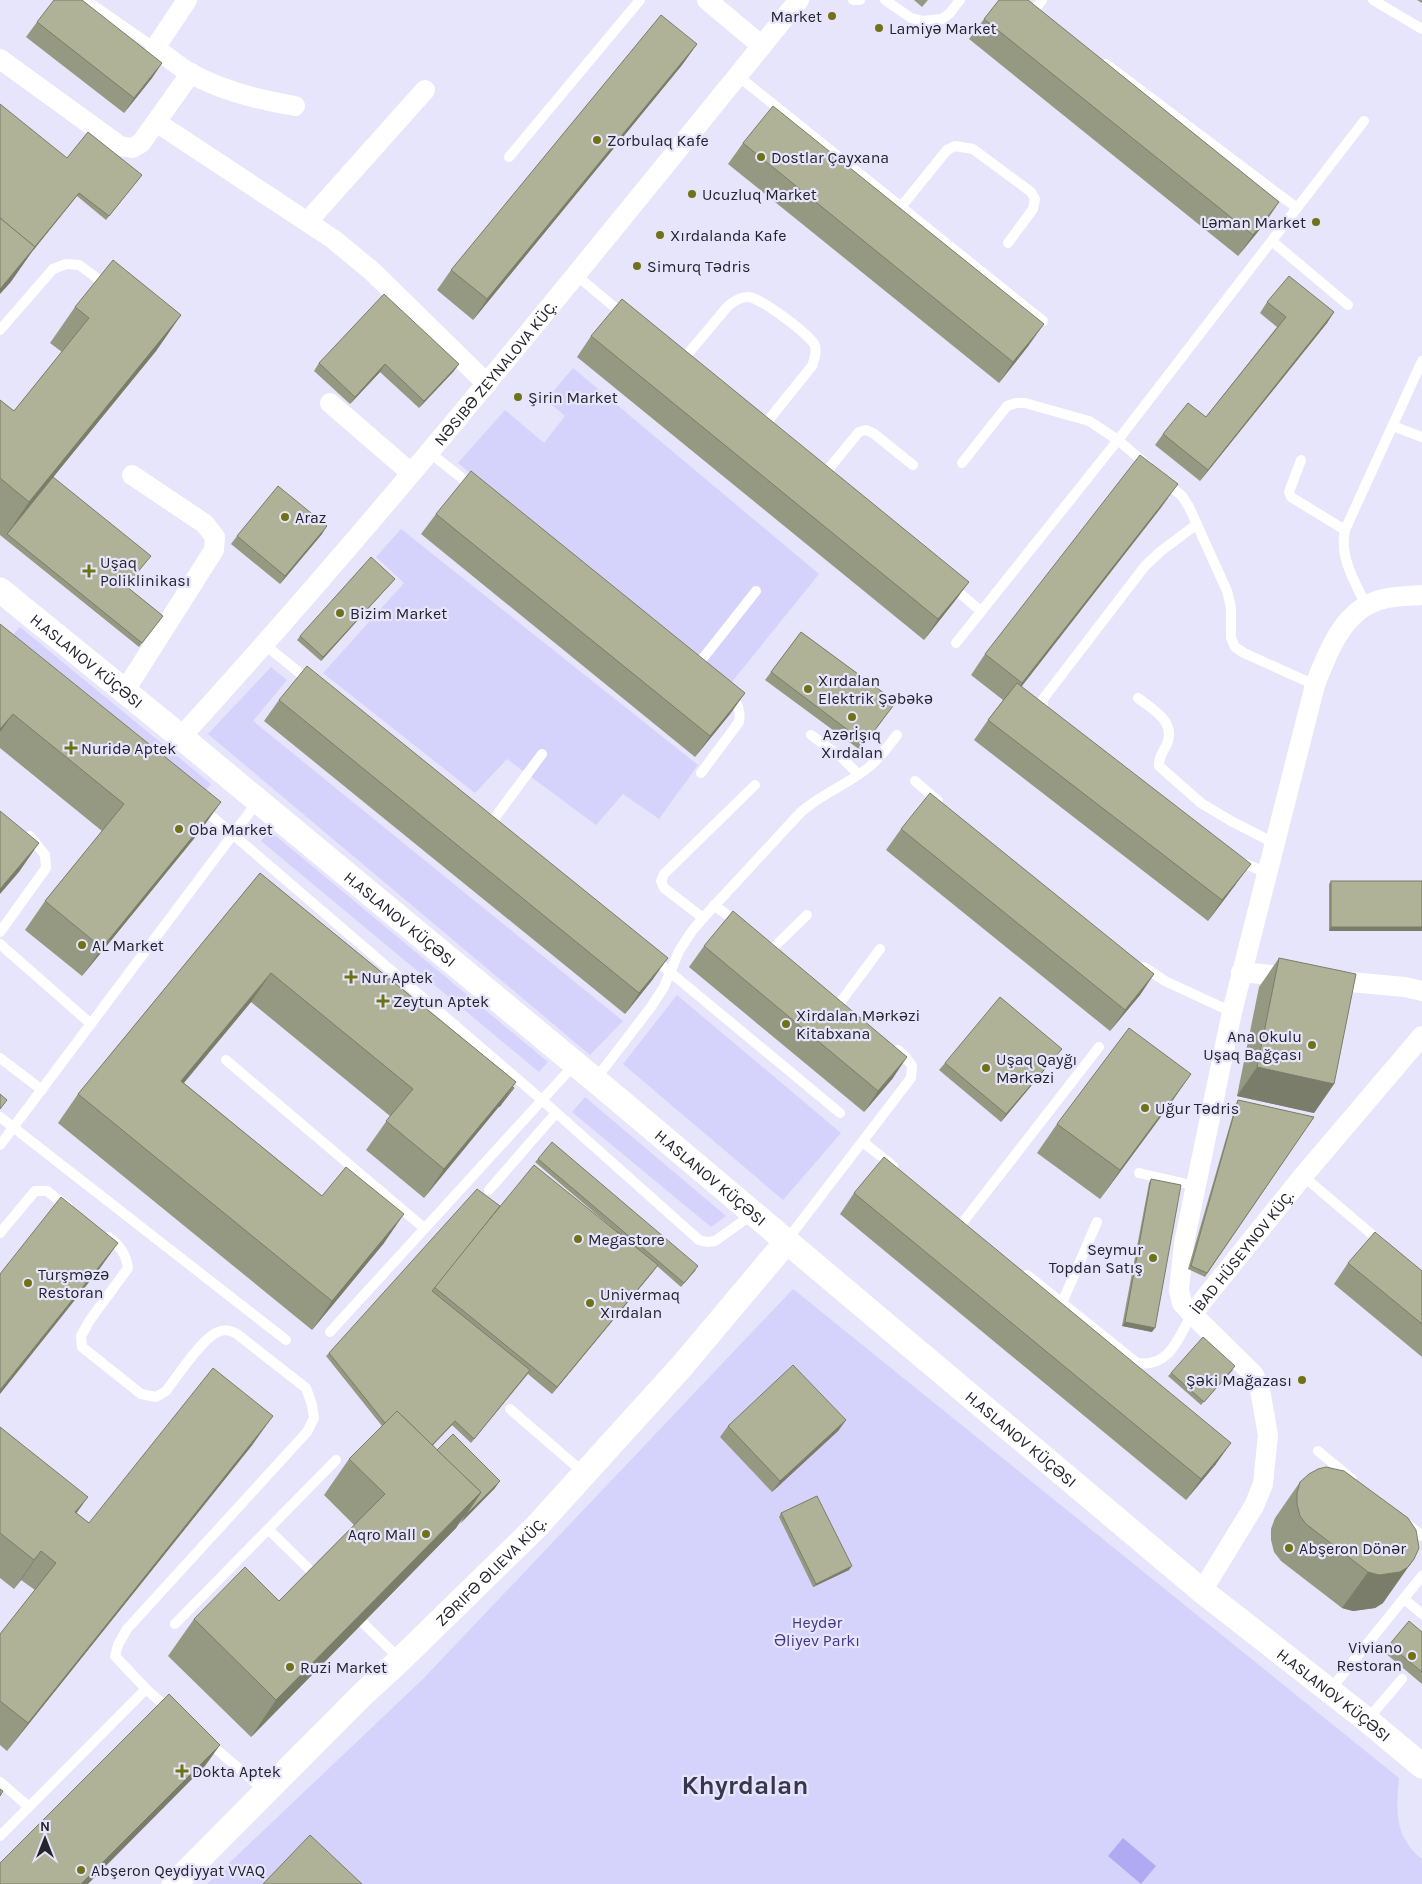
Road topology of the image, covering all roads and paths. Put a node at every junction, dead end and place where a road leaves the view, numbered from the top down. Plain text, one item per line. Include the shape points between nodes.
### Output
1 (88, 0) edge
2 (187, 0) edge
3 (640, 0) edge
4 (707, 0) edge
5 (799, 0) edge
6 (853, 0) edge
7 (860, 0) edge
8 (884, 0) edge
9 (960, 0) edge
10 (1042, 0) edge
11 (1373, 0) edge
12 (1034, 11) edge
13 (1422, 29) edge
14 (762, 46) junction
15 (155, 48) junction
16 (1097, 57) edge
17 (0, 59) edge
18 (191, 73) junction
19 (738, 76) junction
20 (425, 90) dead end
21 (294, 106) dead end
22 (1364, 121) dead end
23 (156, 122) junction
24 (509, 157) dead end
25 (901, 207) junction
26 (1297, 208) junction
27 (308, 221) junction
28 (1273, 242) junction
29 (1008, 243) dead end
30 (577, 276) junction
31 (120, 296) edge
32 (1348, 305) dead end
33 (628, 319) edge
34 (1044, 321) edge
35 (0, 330) edge
36 (1422, 361) edge
37 (680, 363) edge
38 (487, 384) junction
39 (330, 403) dead end
40 (1393, 426) junction
41 (761, 430) edge
42 (1422, 437) edge
43 (1118, 440) junction
44 (429, 452) junction
45 (1301, 460) dead end
46 (962, 463) dead end
47 (913, 465) dead end
48 (411, 473) junction
49 (132, 475) dead end
50 (821, 479) edge
51 (483, 495) edge
52 (1197, 524) junction
53 (1345, 530) junction
54 (943, 579) edge
55 (756, 591) dead end
56 (1422, 595) edge
57 (2, 596) edge
58 (1366, 605) junction
59 (981, 610) junction
60 (956, 643) dead end
61 (265, 645) junction
62 (695, 667) edge
63 (1315, 685) junction
64 (319, 688) edge
65 (722, 689) edge
66 (124, 692) junction
67 (1138, 698) dead end
68 (1054, 718) edge
69 (811, 735) dead end
70 (897, 735) dead end
71 (180, 737) junction
72 (542, 754) dead end
73 (701, 773) dead end
74 (858, 774) junction
75 (914, 781) dead end
76 (755, 784) dead end
77 (258, 801) junction
78 (196, 803) edge
79 (944, 807) edge
80 (488, 826) edge
81 (20, 828) edge
82 (234, 834) junction
83 (1274, 843) junction
84 (1231, 859) edge
85 (1266, 872) junction
86 (714, 905) junction
87 (807, 915) dead end
88 (703, 918) junction
89 (0, 932) edge
90 (750, 933) edge
91 (0, 944) edge
92 (642, 949) edge
93 (880, 949) dead end
94 (771, 950) edge
95 (1137, 963) edge
96 (671, 972) junction
97 (1241, 972) junction
98 (1422, 992) edge
99 (839, 1003) edge
100 (1232, 1012) junction
101 (91, 1024) junction
102 (1422, 1036) edge
103 (890, 1044) edge
104 (1099, 1047) dead end
105 (0, 1058) edge
106 (226, 1060) edge
107 (575, 1064) junction
108 (595, 1080) junction
109 (42, 1090) junction
110 (542, 1100) junction
111 (556, 1113) junction
112 (840, 1113) dead end
113 (0, 1116) edge
114 (14, 1127) junction
115 (863, 1142) junction
116 (0, 1145) edge
117 (901, 1173) edge
118 (1139, 1173) edge
119 (1303, 1176) junction
120 (1196, 1186) junction
121 (489, 1190) dead end
122 (78, 1214) edge
123 (754, 1214) junction
124 (963, 1222) edge
125 (1097, 1222) dead end
126 (424, 1228) junction
127 (102, 1232) edge
128 (0, 1234) edge
129 (787, 1240) junction
130 (1392, 1252) edge
131 (1016, 1266) edge
132 (1062, 1304) junction
133 (1192, 1314) junction
134 (330, 1332) edge
135 (286, 1340) dead end
136 (510, 1408) dead end
137 (1318, 1451) dead end
138 (336, 1460) dead end
139 (584, 1474) junction
140 (1362, 1487) edge
141 (1400, 1518) edge
142 (269, 1530) junction
143 (1422, 1536) edge
144 (315, 1575) edge
145 (1422, 1576) edge
146 (1202, 1591) junction
147 (1404, 1599) junction
148 (1422, 1614) edge
149 (363, 1623) edge
150 (175, 1624) dead end
151 (400, 1660) junction
152 (1402, 1679) dead end
153 (146, 1689) junction
154 (1330, 1691) junction
155 (176, 1715) edge
156 (1367, 1720) junction
157 (198, 1734) edge
158 (1422, 1766) edge
159 (0, 1782) edge
160 (266, 1792) junction
161 (29, 1807) junction
162 (0, 1836) edge
163 (174, 1884) edge

1 - 15 lane
2 - 15 street
3 - 24 lane
4 - 14 street
5 - 14 street, NƏSIBƏ ZEYNALOVA KÜÇ.
6 - 7 lane
8 - 9 lane via 912,18 923,21 942,19
10 - 12 lane
11 - 13 lane
14 - 19 street, NƏSIBƏ ZEYNALOVA KÜÇ.
15 - 18 street
16 - 26 lane
17 - 23 street via 120,146 132,148 141,142
18 - 21 street via 259,100
18 - 23 street
19 - 25 lane
19 - 30 street, NƏSIBƏ ZEYNALOVA KÜÇ.
20 - 27 street
22 - 26 lane
23 - 27 street
25 - 29 lane via 947,150 955,146 973,149 1031,192 1035,199 1033,209
25 - 34 lane
26 - 28 lane
27 - 38 street via 373,272
28 - 32 lane
28 - 43 lane
30 - 33 lane
30 - 38 street, NƏSIBƏ ZEYNALOVA KÜÇ.
31 - 35 lane via 79,265 66,264 53,269
36 - 40 lane
37 - 41 lane via 728,306 749,296 763,301 808,337 815,346 812,366
38 - 44 street, NƏSIBƏ ZEYNALOVA KÜÇ.
39 - 48 street
40 - 42 lane
40 - 53 lane
43 - 46 lane via 1088,421 1016,403 1007,406
43 - 52 lane via 1182,496
43 - 59 lane
44 - 48 street, NƏSIBƏ ZEYNALOVA KÜÇ.
44 - 51 lane
45 - 53 lane via 1289,492 1291,497
47 - 50 lane via 866,430 859,432
48 - 61 street, NƏSIBƏ ZEYNALOVA KÜÇ.
49 - 66 street via 205,524 214,537 214,550
52 - 63 lane via 1227,591 1231,608 1231,638 1235,647
52 - 68 lane via 1146,566 1043,699 1043,710
53 - 58 lane via 1343,541 1349,570
54 - 59 lane
55 - 62 lane
56 - 58 street via 1382,599
57 - 66 street, H.ASLANOV KÜÇƏSI
58 - 63 street via 1337,636
59 - 60 lane
61 - 64 lane
61 - 71 street, NƏSIBƏ ZEYNALOVA KÜÇ.
63 - 83 street
65 - 73 lane via 735,700 740,712 739,722
66 - 71 street, H.ASLANOV KÜÇƏSI
67 - 83 lane via 1164,718 1168,726 1170,736 1159,758 1159,766 1201,803
69 - 74 lane
70 - 74 lane via 881,756
71 - 77 street, H.ASLANOV KÜÇƏSI
72 - 80 lane
74 - 86 lane via 800,813
75 - 79 lane
76 - 88 lane via 664,874 661,881 664,888
77 - 82 lane
77 - 107 street, H.ASLANOV KÜÇƏSI
78 - 82 lane
81 - 89 lane via 34,839 44,855 46,868
82 - 101 lane
82 - 110 lane
83 - 85 street
84 - 85 lane
85 - 97 street
86 - 88 lane
86 - 90 lane
87 - 94 lane
88 - 96 lane via 679,951
91 - 101 lane
92 - 96 lane
93 - 99 lane
95 - 100 lane via 1165,981
96 - 108 lane via 651,1007
96 - 112 lane
97 - 98 street
97 - 100 street
100 - 120 street
101 - 109 lane
102 - 119 street, İBAD HÜSEYNOV KÜÇ.
103 - 115 lane via 912,1066 911,1078
104 - 124 lane
105 - 109 lane
106 - 126 lane
107 - 108 street, H.ASLANOV KÜÇƏSI
107 - 110 lane
108 - 123 street, H.ASLANOV KÜÇƏSI
109 - 114 lane
110 - 111 lane
110 - 126 lane
111 - 121 lane
111 - 123 lane via 698,1240 715,1240
113 - 114 lane
114 - 116 lane
114 - 135 lane
115 - 117 lane
115 - 129 lane
118 - 120 lane
119 - 130 lane
119 - 133 street, İBAD HÜSEYNOV KÜÇ.
120 - 133 street via 1184,1243 1179,1290 1182,1303
122 - 128 lane via 47,1191 35,1191
123 - 129 street, H.ASLANOV KÜÇƏSI
125 - 132 lane
126 - 134 lane
127 - 153 lane via 118,1244 127,1257 128,1268 90,1320 81,1336 82,1347 141,1394 156,1397 166,1391 208,1339 217,1332 228,1330 306,1388 314,1418 307,1432 127,1630 115,1656
129 - 139 street, ZƏRIFƏ ƏLIEVA KÜÇ. via 682,1366
129 - 146 street, H.ASLANOV KÜÇƏSI
131 - 132 lane
132 - 133 lane via 1121,1352 1137,1363 1146,1364 1166,1356
133 - 146 street, İBAD HÜSEYNOV KÜÇ. via 1254,1375 1268,1435 1263,1484 1254,1506
136 - 139 lane
137 - 140 lane
138 - 142 lane
139 - 151 street, ZƏRIFƏ ƏLIEVA KÜÇ. via 537,1526
141 - 143 lane
142 - 144 lane
142 - 150 lane
145 - 147 lane
146 - 154 street, H.ASLANOV KÜÇƏSI
147 - 148 lane
147 - 154 lane
149 - 151 lane
151 - 160 street, ZƏRIFƏ ƏLIEVA KÜÇ.
152 - 156 lane
153 - 155 lane
153 - 161 lane
154 - 156 street, H.ASLANOV KÜÇƏSI
156 - 158 street, H.ASLANOV KÜÇƏSI
157 - 160 lane
159 - 161 lane
160 - 163 street, ZƏRIFƏ ƏLIEVA KÜÇ.
161 - 162 lane

